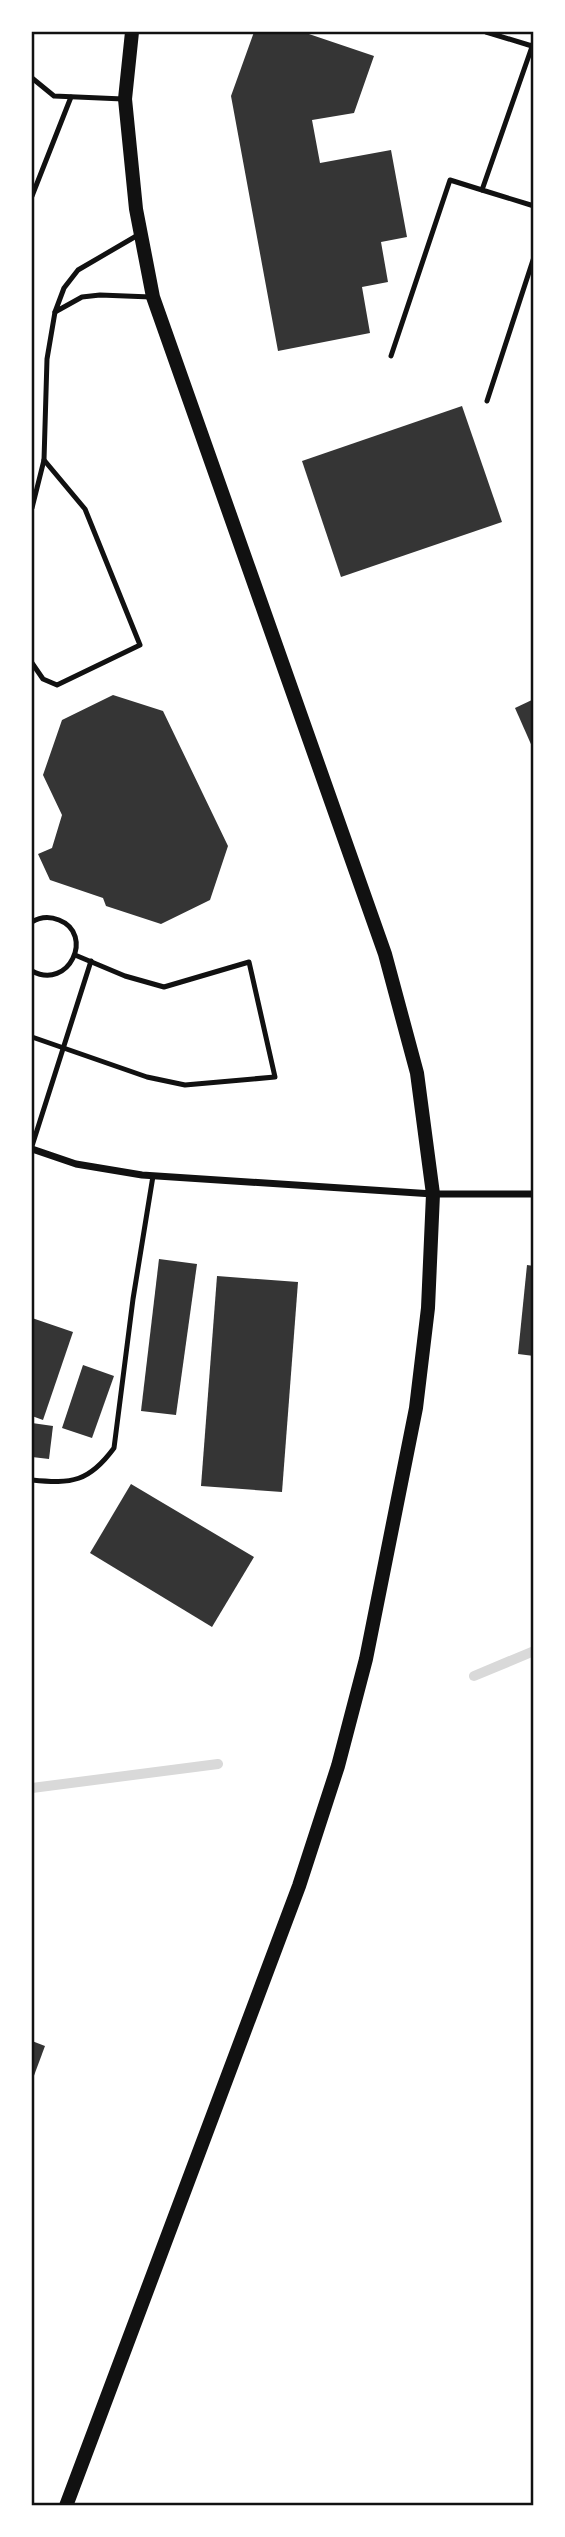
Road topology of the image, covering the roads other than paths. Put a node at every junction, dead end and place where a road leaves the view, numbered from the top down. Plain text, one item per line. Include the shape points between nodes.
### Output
1 (132, 32) edge
2 (486, 32) edge
3 (533, 44) edge
4 (32, 80) edge
5 (71, 97) junction
6 (125, 99) junction
7 (482, 190) junction
8 (32, 197) edge
9 (534, 206) edge
10 (141, 234) junction
11 (534, 257) edge
12 (153, 297) junction
13 (55, 312) junction
14 (391, 356) dead end
15 (487, 401) dead end
16 (44, 460) junction
17 (32, 508) edge
18 (32, 663) edge
19 (32, 922) edge
20 (75, 955) junction
21 (90, 961) junction
22 (32, 971) edge
23 (32, 1037) edge
24 (62, 1048) junction
25 (32, 1147) edge
26 (153, 1176) junction
27 (433, 1194) junction
28 (534, 1194) edge
29 (32, 1480) edge
30 (66, 2505) edge

1 - 6 main road
2 - 3 lane
3 - 7 lane
4 - 5 lane via 54,96
5 - 6 lane
5 - 8 lane
6 - 10 main road
7 - 9 lane
7 - 14 lane via 450,180
10 - 12 main road
10 - 13 lane via 78,270 64,288
11 - 15 lane
12 - 13 lane via 100,295 82,298
12 - 27 main road via 386,954 417,1073
13 - 16 lane via 47,359
16 - 17 lane
16 - 18 lane via 85,509 140,645 57,685 43,679
19 - 20 lane via 45,917 64,922 75,936
20 - 21 lane
20 - 22 lane via 64,971 54,975
21 - 24 lane
21 - 24 lane via 164,987 248,962 275,1077 185,1085
23 - 24 lane
24 - 25 lane
25 - 26 street via 76,1164
26 - 27 street
26 - 29 lane via 114,1448 101,1467 75,1481
27 - 28 street
27 - 30 main road via 428,1308 416,1408 366,1658 338,1766 299,1886

